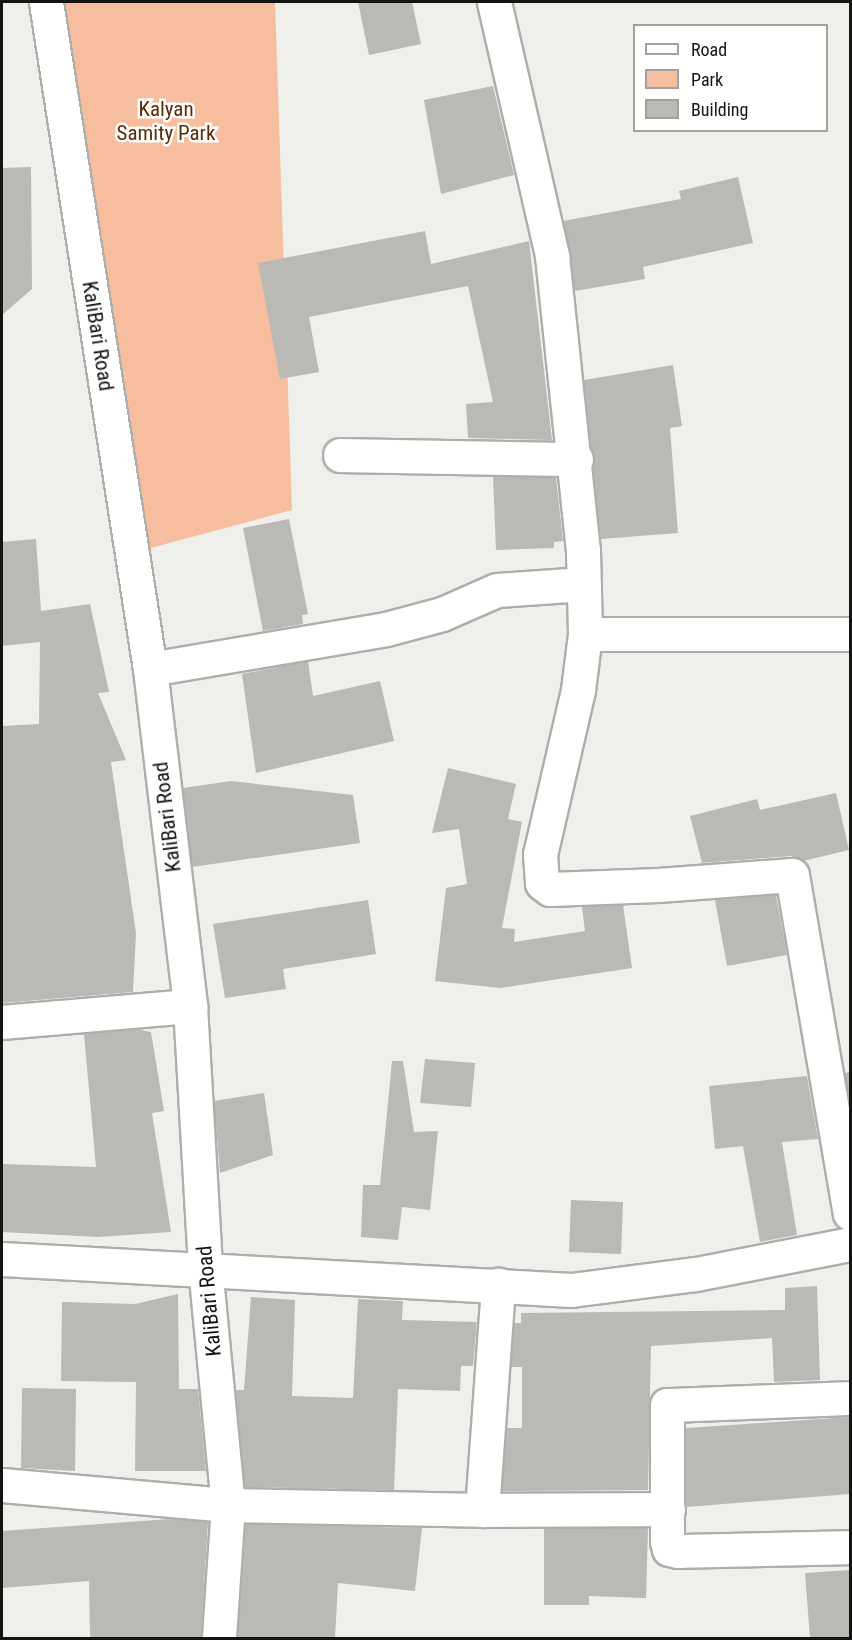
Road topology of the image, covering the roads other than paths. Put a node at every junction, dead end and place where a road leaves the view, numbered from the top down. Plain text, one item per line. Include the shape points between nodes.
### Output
1 (46, 2) edge
2 (494, 2) edge
3 (340, 455) dead end
4 (576, 459) junction
5 (584, 584) junction
6 (585, 634) junction
7 (850, 634) edge
8 (150, 669) junction
9 (190, 1006) junction
10 (2, 1022) edge
11 (850, 1213) edge
12 (850, 1244) edge
13 (2, 1258) edge
14 (206, 1267) junction
15 (498, 1285) junction
16 (850, 1398) edge
17 (2, 1485) edge
18 (228, 1505) junction
19 (668, 1509) junction
20 (482, 1510) junction
21 (850, 1547) edge
22 (219, 1638) edge

1 - 8 street, KaliBari Road
2 - 4 street via 552,256
3 - 4 street
4 - 5 street
5 - 6 street
5 - 8 street via 497,590 442,614 386,629
6 - 7 street
6 - 11 street via 579,690 540,854 542,883 550,888 658,885 792,875
8 - 9 street, KaliBari Road
9 - 10 street
9 - 14 street, KaliBari Road
12 - 15 street via 696,1274 571,1290
13 - 14 street
14 - 15 street
14 - 18 street, KaliBari Road
15 - 20 street
16 - 19 street via 667,1405
17 - 18 street
18 - 20 street
18 - 22 street, KaliBari Road
19 - 20 street
19 - 21 street via 667,1541 669,1549 678,1551

